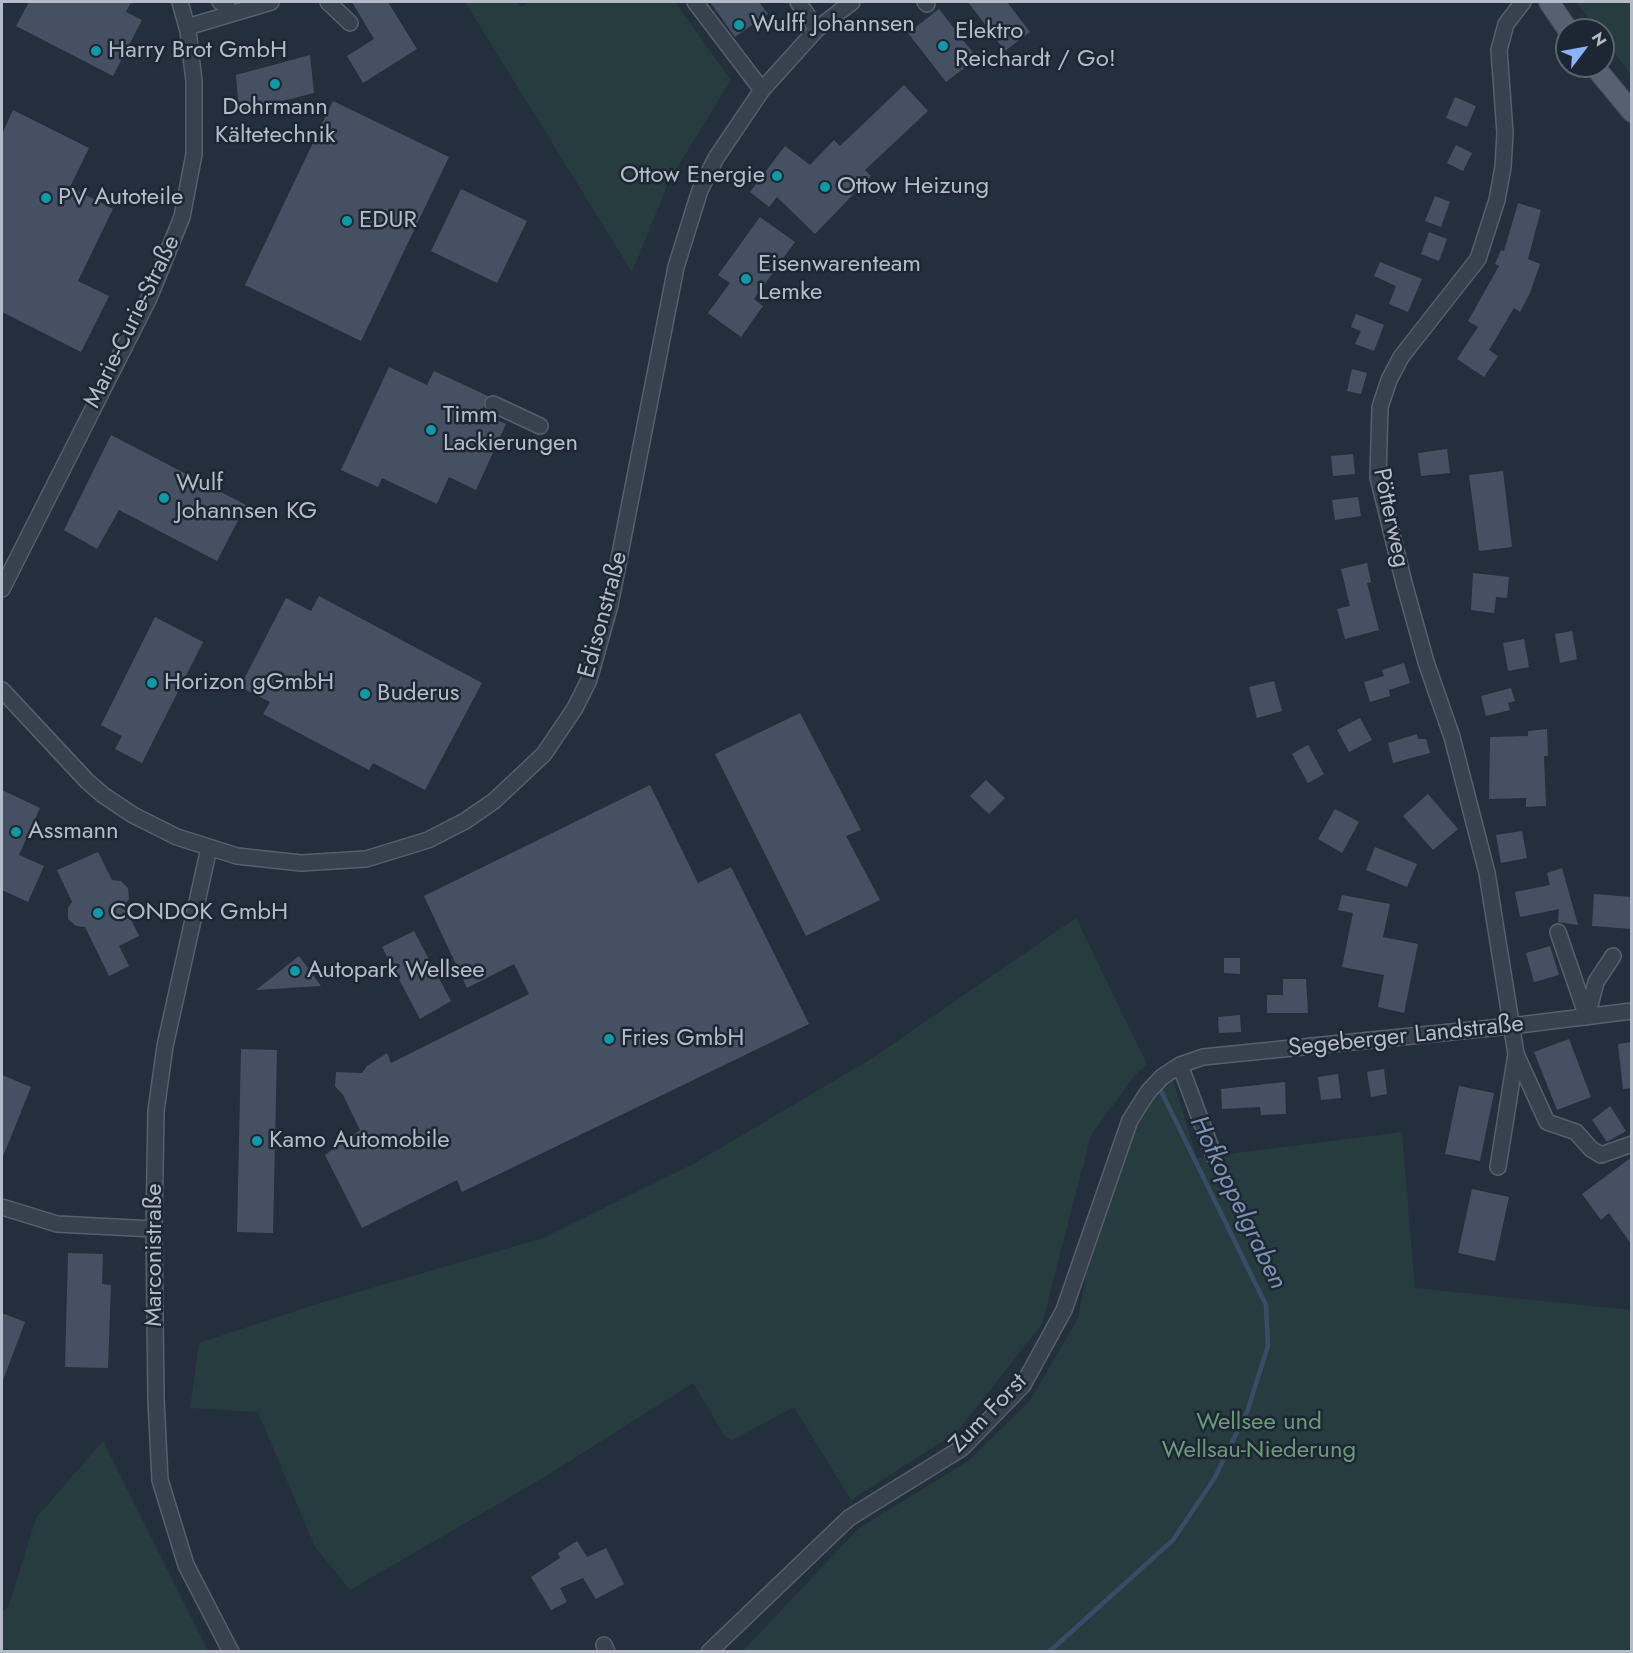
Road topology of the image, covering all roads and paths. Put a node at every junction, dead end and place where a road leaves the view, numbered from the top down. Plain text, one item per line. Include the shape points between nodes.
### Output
1 (180, 2) edge
2 (220, 2) edge
3 (226, 2) edge
4 (271, 2) edge
5 (328, 2) edge
6 (695, 2) edge
7 (798, 2) edge
8 (852, 2) edge
9 (1524, 2) edge
10 (1549, 2) edge
11 (1560, 18) edge
12 (350, 23) dead end
13 (187, 27) junction
14 (817, 29) junction
15 (1604, 78) edge
16 (762, 90) junction
17 (1632, 112) edge
18 (493, 404) dead end
19 (540, 426) dead end
20 (2, 590) edge
21 (2, 690) edge
22 (209, 848) junction
23 (1558, 932) dead end
24 (1613, 956) dead end
25 (1632, 1011) edge
26 (1587, 1017) junction
27 (1511, 1026) junction
28 (1516, 1054) junction
29 (1180, 1065) junction
30 (1632, 1144) edge
31 (1214, 1156) dead end
32 (1498, 1167) dead end
33 (2, 1208) edge
34 (154, 1229) junction
35 (231, 1652) edge
36 (709, 1652) edge

1 - 13 street, Marie-Curie-Straße
2 - 3 street
4 - 13 street
5 - 12 street
6 - 16 street
7 - 14 street
8 - 14 street, Edisonstraße
9 - 27 street, Pötterweg via 1506,24 1499,50 1505,133 1503,167 1478,259 1401,357 1380,407 1377,446 1378,477 1404,583 1452,737 1488,873
10 - 11 main road
13 - 20 street, Marie-Curie-Straße via 194,81 194,154 182,217 149,298
14 - 16 street, Edisonstraße
15 - 17 main road
16 - 22 street, Edisonstraße via 716,158 681,244 600,646 583,692 551,744 520,779 465,821 397,852 349,862 301,863 237,856
18 - 19 street
21 - 22 street, Edisonstraße via 103,795 155,827
22 - 34 street, Marconistraße via 165,1046 156,1111
23 - 26 street
24 - 26 street via 1596,982
25 - 26 street, Segeberger Landstraße
26 - 27 street, Segeberger Landstraße
27 - 28 street, Pötterweg
27 - 29 street, Segeberger Landstraße via 1203,1057
28 - 30 street via 1546,1122 1576,1132 1601,1155
28 - 32 street
29 - 31 street
29 - 36 street, Zum Forst via 1148,1092 1130,1120 1064,1310 1023,1385 962,1448 849,1518
33 - 34 street via 57,1224
34 - 35 street, Marconistraße via 160,1480 186,1565

